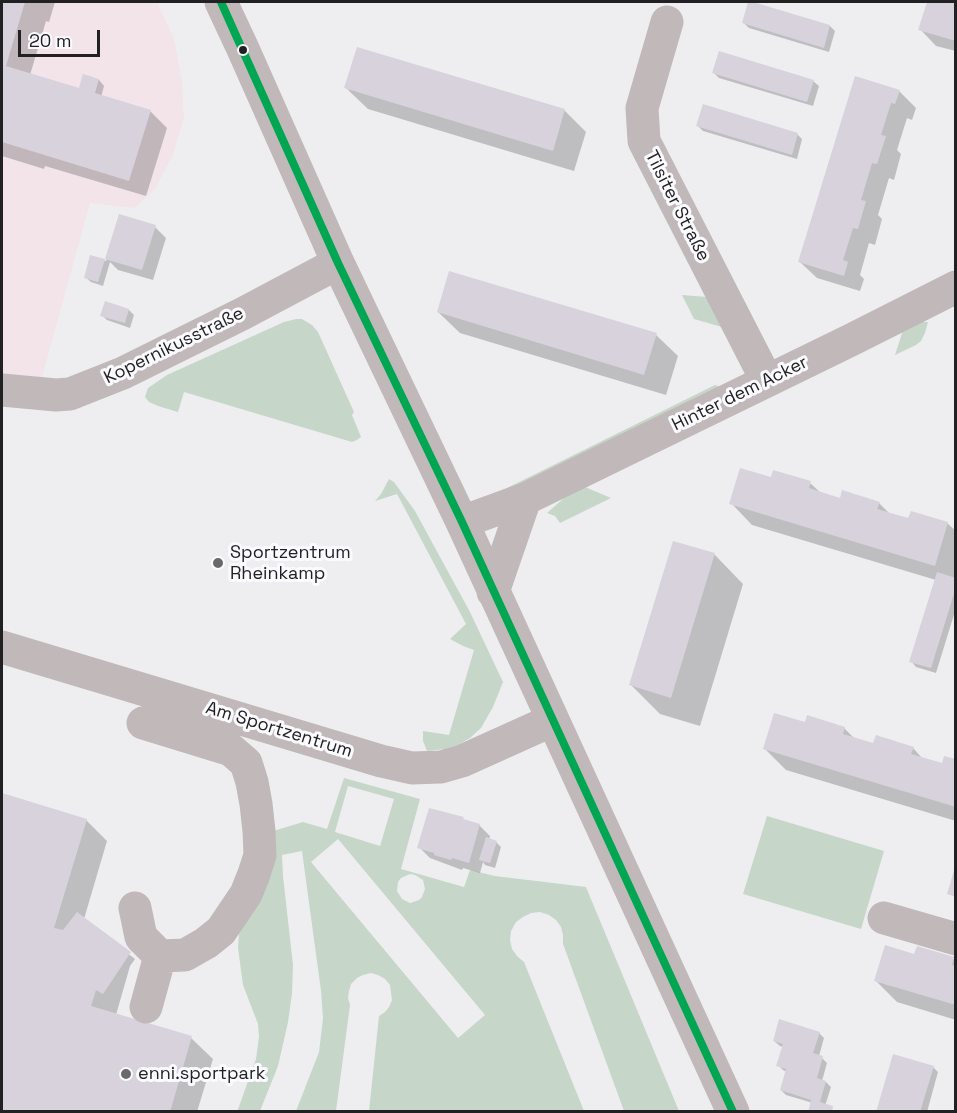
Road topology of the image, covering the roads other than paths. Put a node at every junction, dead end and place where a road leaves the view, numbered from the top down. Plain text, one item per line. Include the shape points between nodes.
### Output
1 (220, 2) edge
2 (667, 22) dead end
3 (338, 263) junction
4 (953, 296) edge
5 (767, 381) junction
6 (2, 390) edge
7 (525, 499) junction
8 (462, 522) junction
9 (493, 592) junction
10 (2, 647) edge
11 (553, 720) junction
12 (143, 723) dead end
13 (135, 908) dead end
14 (884, 918) dead end
15 (956, 939) edge
16 (160, 956) junction
17 (146, 1007) dead end
18 (733, 1112) edge

1 - 3 street
2 - 5 street, Tilsiter Straße via 642,108 644,141
3 - 6 street, Kopernikusstraße via 242,314 70,394
3 - 8 street
4 - 5 street, Hinter dem Acker
5 - 7 street, Hinter dem Acker
7 - 8 street, Hinter dem Acker
7 - 9 street
8 - 9 street
9 - 11 street
10 - 11 street, Am Sportzentrum via 412,768 441,767 462,761
11 - 18 street
12 - 16 street via 231,750 246,763 259,831 260,855 254,874 246,894 221,931 185,955
13 - 16 street via 141,937
14 - 15 street
16 - 17 street

